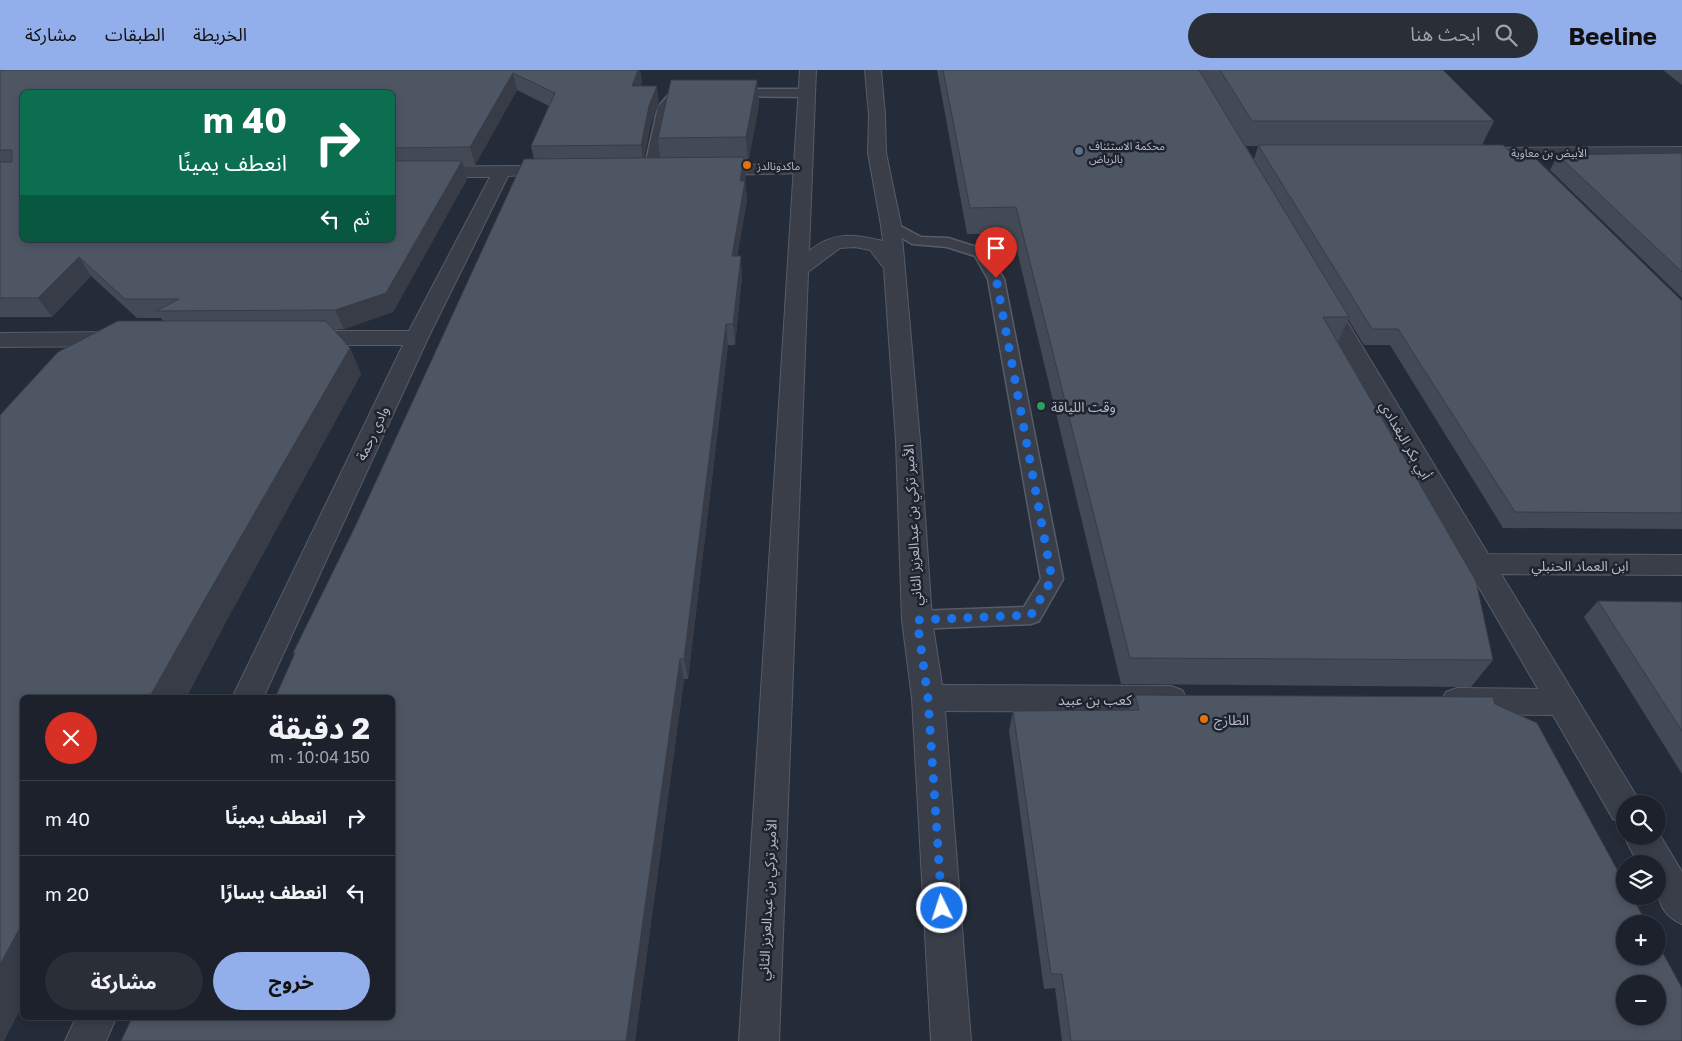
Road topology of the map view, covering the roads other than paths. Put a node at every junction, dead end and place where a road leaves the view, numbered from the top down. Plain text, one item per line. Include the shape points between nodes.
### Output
1 (873, 70) edge
2 (807, 81) edge
3 (1520, 152) junction
4 (1682, 152) edge
5 (1452, 153) edge
6 (802, 169) junction
7 (631, 170) edge
8 (651, 170) junction
9 (670, 170) edge
10 (689, 170) edge
11 (502, 171) junction
12 (532, 171) edge
13 (395, 172) edge
14 (1541, 173) edge
15 (891, 225) junction
16 (894, 267) junction
17 (798, 271) junction
18 (1312, 281) edge
19 (280, 338) edge
20 (417, 338) junction
21 (142, 339) edge
22 (0, 340) edge
23 (73, 340) junction
24 (53, 362) edge
25 (1479, 564) junction
26 (1682, 565) edge
27 (917, 620) junction
28 (248, 695) edge
29 (928, 698) junction
30 (1196, 699) edge
31 (1434, 701) edge
32 (1563, 702) junction
33 (1617, 795) edge
34 (1666, 878) edge
35 (1681, 901) edge
36 (95, 1020) edge
37 (85, 1041) edge
38 (760, 1041) edge
39 (951, 1041) edge

1 - 15 street, الأمير تركي بن عبدالعزيز الثاني via 878,153
2 - 6 street, الأمير تركي بن عبدالعزيز الثاني
2 - 8 lane via 709,93 677,93 664,107
3 - 4 street, الأبيض بن معاوية
3 - 5 street, الأبيض بن معاوية
3 - 14 street
6 - 10 street
6 - 17 street, الأمير تركي بن عبدالعزيز الثاني
7 - 8 street
8 - 9 street
11 - 12 street
11 - 13 street
11 - 20 street, وادي رحمة
15 - 16 street, الأمير تركي بن عبدالعزيز الثاني
15 - 27 lane via 917,241 948,243 981,253 996,278 1052,579 1031,615
16 - 17 street via 877,246 855,241 836,242
16 - 27 street, الأمير تركي بن عبدالعزيز الثاني via 908,441
17 - 38 street, الأمير تركي بن عبدالعزيز الثاني
18 - 25 street, أبي بكر البغدادي
19 - 20 street
20 - 28 street, وادي رحمة
21 - 23 street
22 - 23 street
23 - 24 street
25 - 26 street, ابن العماد الحنبلي
25 - 32 street, أبي بكر البغدادي
27 - 29 street, الأمير تركي بن عبدالعزيز الثاني
29 - 30 street, كعب بن عبيد
29 - 39 street, الأمير تركي بن عبدالعزيز الثاني
31 - 32 street
32 - 33 street, أبي بكر البغدادي
34 - 35 street
36 - 37 street

